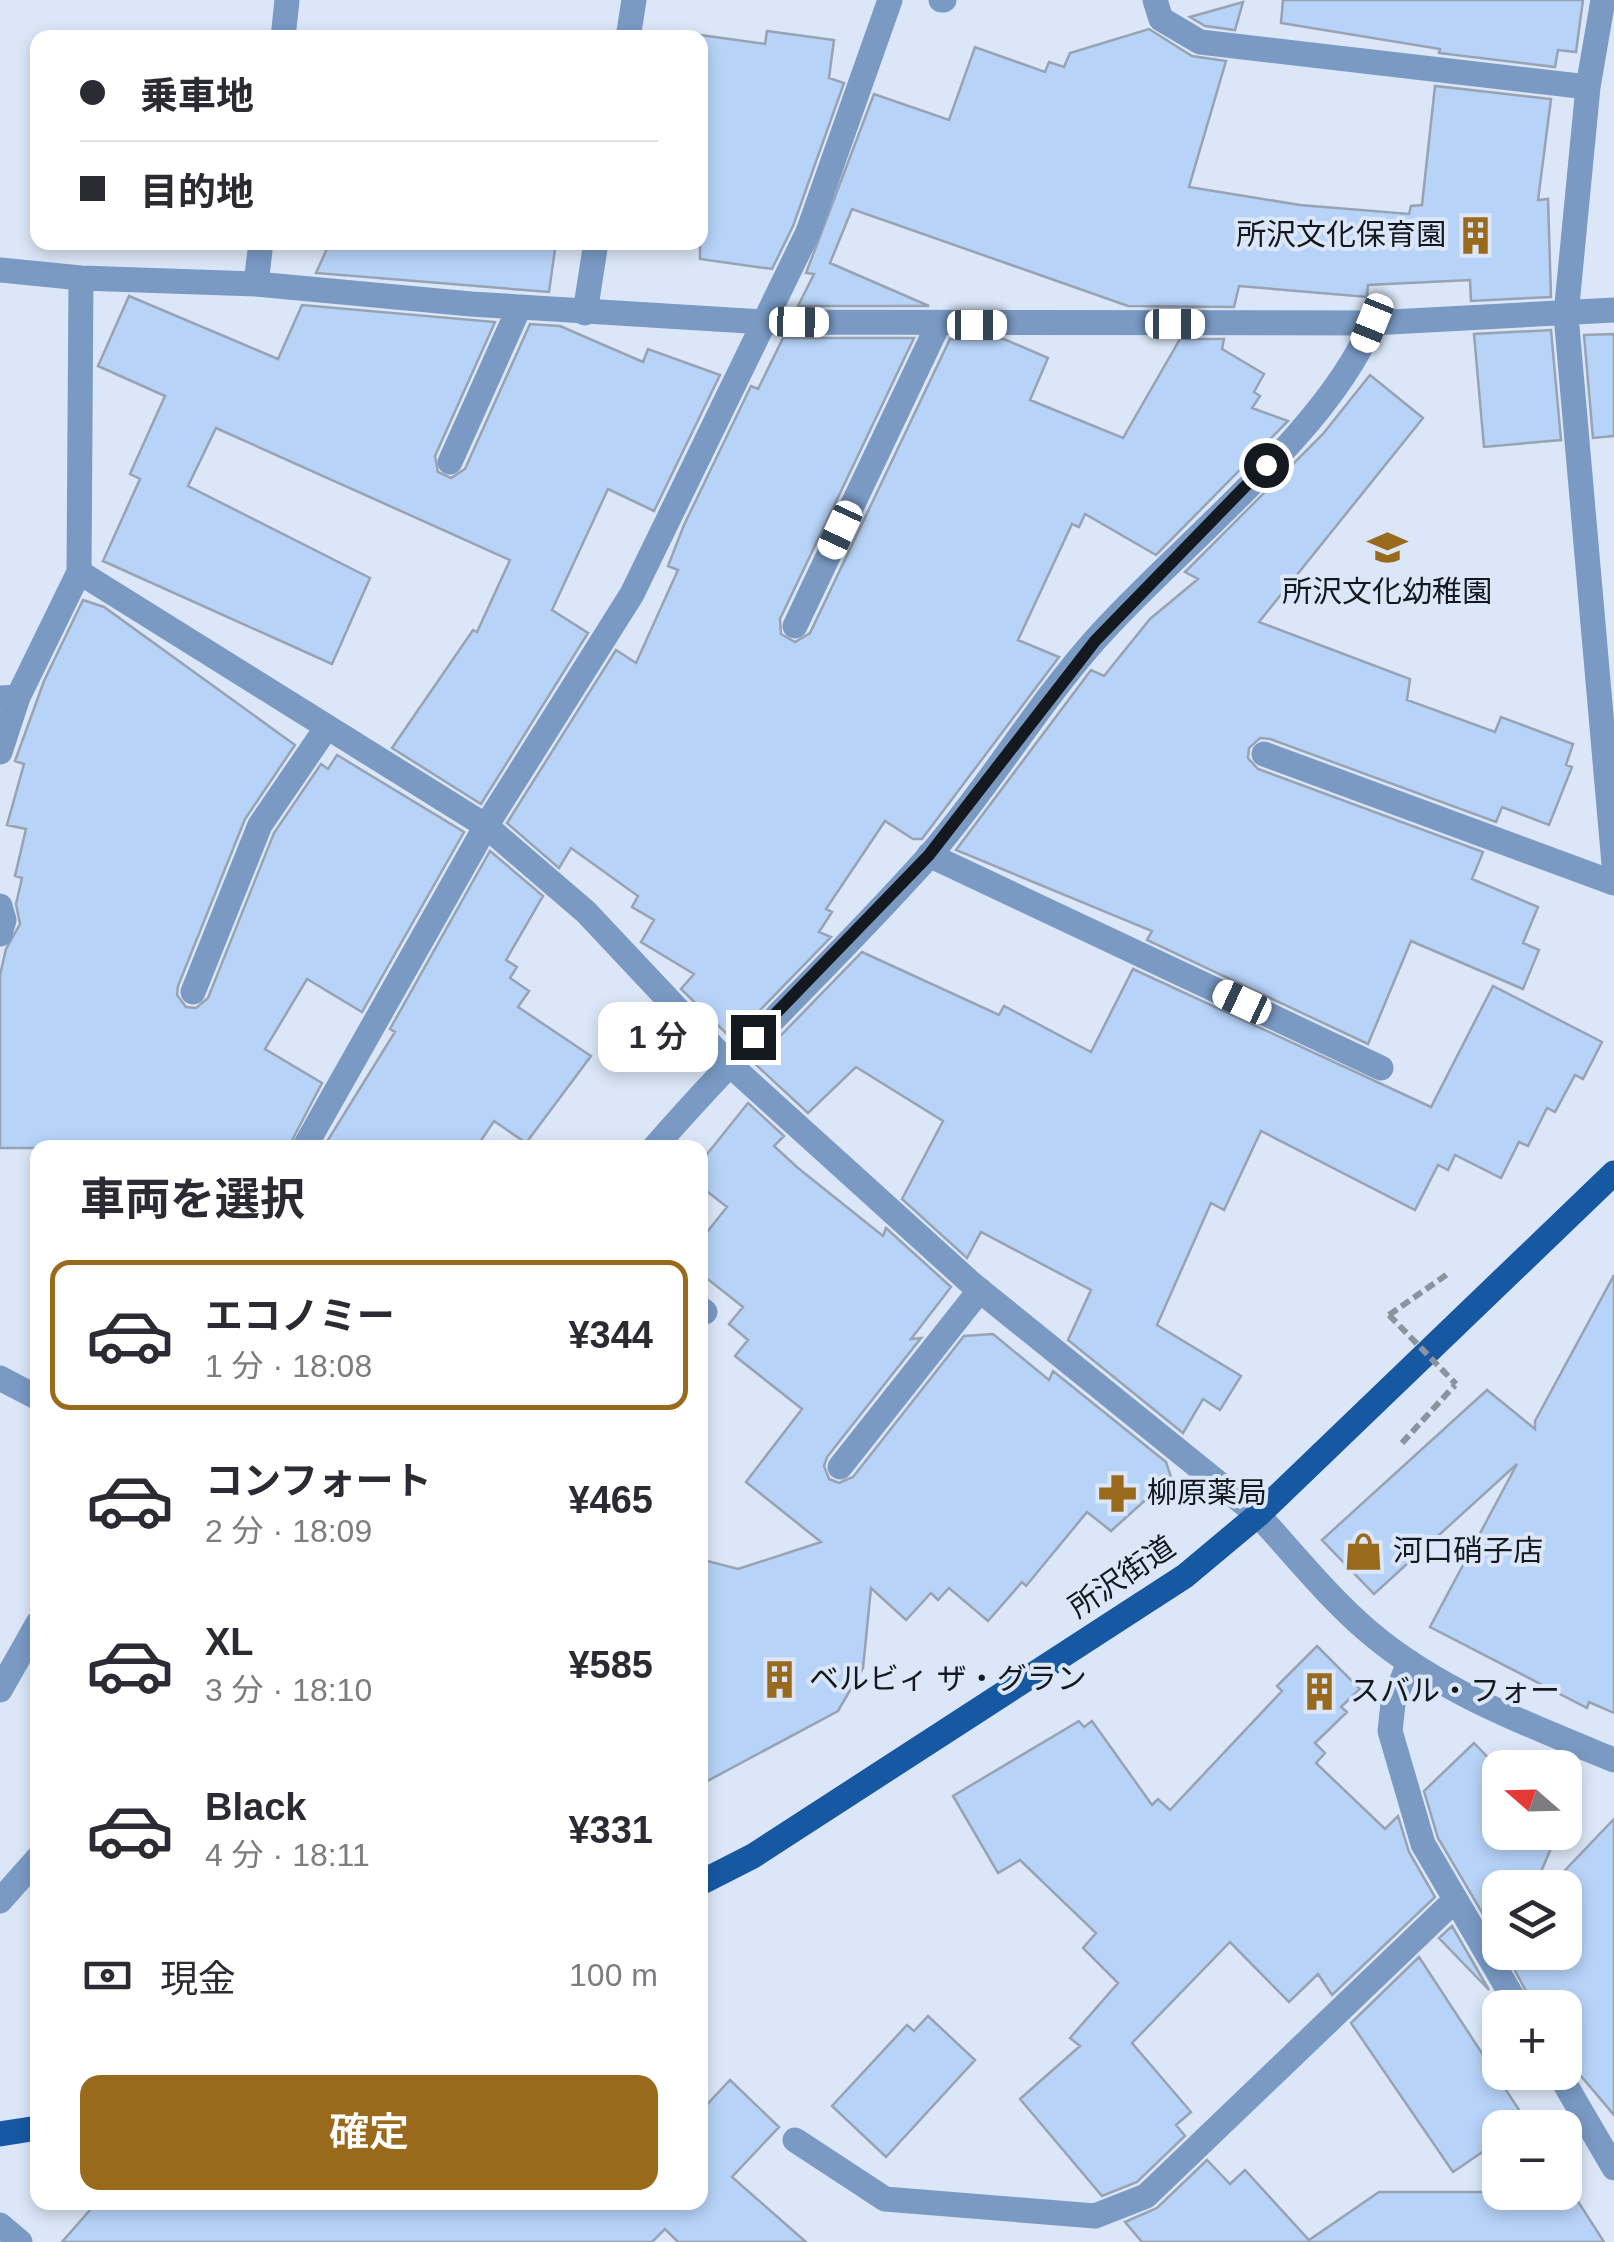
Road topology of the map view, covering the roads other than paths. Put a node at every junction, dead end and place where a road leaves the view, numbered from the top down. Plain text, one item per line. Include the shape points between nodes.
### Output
1 (287, 0) edge
2 (634, 0) edge
3 (890, 0) edge
4 (1155, 0) edge
5 (1603, 0) edge
6 (284, 30) edge
7 (629, 30) edge
8 (1588, 87) junction
9 (260, 250) edge
10 (595, 250) edge
11 (0, 270) edge
12 (81, 278) junction
13 (256, 284) junction
14 (520, 308) junction
15 (1614, 310) edge
16 (585, 312) junction
17 (1566, 315) junction
18 (764, 322) junction
19 (1372, 323) junction
20 (938, 325) junction
21 (450, 462) dead end
22 (79, 572) junction
23 (795, 626) dead end
24 (9, 698) edge
25 (327, 727) junction
26 (0, 752) edge
27 (1264, 754) dead end
28 (486, 826) junction
29 (929, 855) junction
30 (1614, 864) edge
31 (1614, 883) edge
32 (0, 906) edge
33 (0, 934) edge
34 (193, 992) dead end
35 (728, 1063) junction
36 (1381, 1068) dead end
37 (309, 1140) edge
38 (661, 1140) edge
39 (1614, 1173) edge
40 (980, 1290) junction
41 (0, 1378) edge
42 (30, 1394) edge
43 (840, 1467) dead end
44 (1258, 1515) junction
45 (30, 1637) edge
46 (1409, 1662) junction
47 (0, 1690) edge
48 (1614, 1760) edge
49 (30, 1867) edge
50 (708, 1879) edge
51 (1456, 1900) junction
52 (0, 1902) edge
53 (1508, 1990) edge
54 (1568, 2090) edge
55 (30, 2129) edge
56 (0, 2134) edge
57 (794, 2140) dead end
58 (1614, 2168) edge
59 (0, 2225) edge
60 (20, 2242) edge

1 - 6 street
2 - 7 street
3 - 18 street via 808,232
4 - 8 street via 1161,19 1200,42
5 - 8 street
8 - 17 street
9 - 13 street
10 - 16 street
11 - 12 street
12 - 13 street
12 - 22 street
13 - 14 street
14 - 16 street
14 - 21 street
15 - 17 street
16 - 18 street
17 - 19 street
17 - 30 street
18 - 20 street
18 - 28 street via 632,594
19 - 20 street
19 - 29 street via 1362,350 1307,421 1095,641
20 - 23 street
22 - 24 street
22 - 25 street
24 - 26 street
25 - 28 street
25 - 34 street via 260,825
27 - 31 street
28 - 35 street via 586,912
28 - 37 street
29 - 35 street
29 - 36 street
32 - 33 street
35 - 38 street
35 - 40 street
39 - 44 main road, 所沢街道
40 - 43 street
40 - 44 street
41 - 42 street
44 - 46 street via 1357,1621
44 - 50 main road, 所沢街道 via 1185,1576
45 - 47 street
46 - 48 street
46 - 51 street via 1390,1731 1423,1844
49 - 52 street
51 - 53 street
51 - 57 street via 1146,2196 1095,2216 884,2199
54 - 58 street
55 - 56 main road
59 - 60 street

